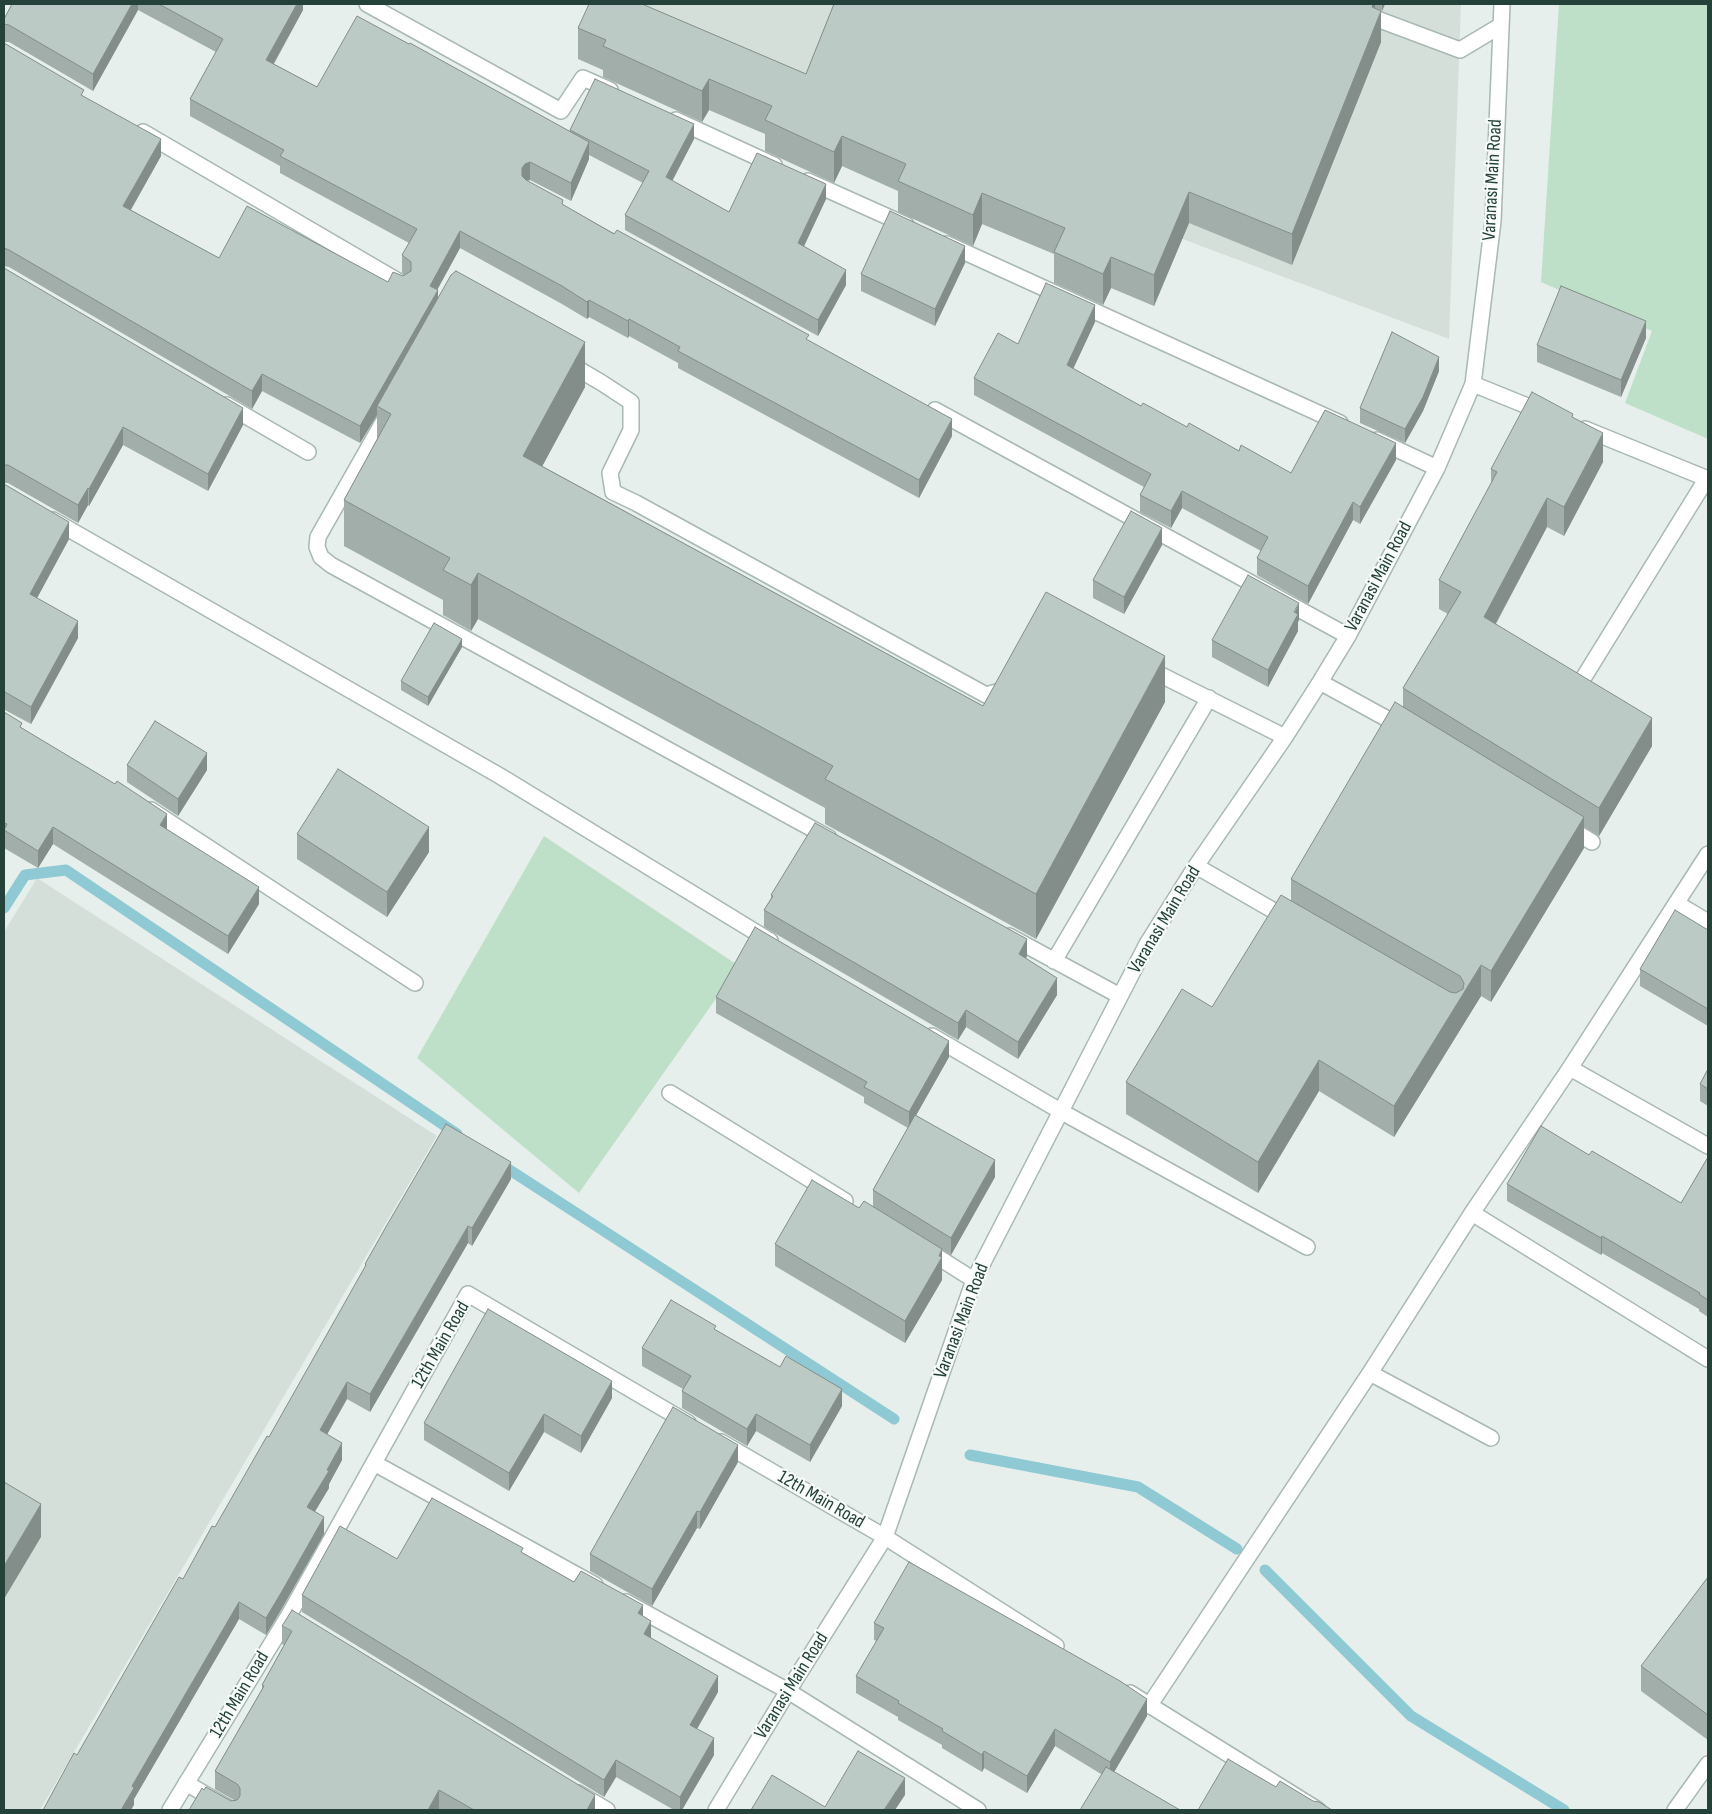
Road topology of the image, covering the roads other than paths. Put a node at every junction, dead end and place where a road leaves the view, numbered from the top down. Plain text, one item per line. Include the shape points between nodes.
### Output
1 (367, 4) edge
2 (1337, 4) edge
3 (1502, 4) edge
4 (1500, 26) junction
5 (619, 94) edge
6 (664, 115) edge
7 (131, 124) edge
8 (919, 231) edge
9 (937, 239) edge
10 (403, 284) edge
11 (552, 355) edge
12 (1473, 384) junction
13 (215, 398) edge
14 (395, 401) edge
15 (921, 403) edge
16 (1554, 416) edge
17 (1572, 424) edge
18 (308, 452) dead end
19 (1437, 468) junction
20 (1708, 478) edge
21 (38, 511) edge
22 (1348, 636) junction
23 (1131, 660) edge
24 (1012, 673) edge
25 (1584, 677) edge
26 (1320, 682) junction
27 (1209, 698) junction
28 (1418, 736) edge
29 (1285, 737) junction
30 (136, 800) edge
31 (1550, 817) edge
32 (1592, 842) dead end
33 (845, 846) edge
34 (1708, 854) edge
35 (1196, 866) junction
36 (1676, 903) junction
37 (1708, 922) edge
38 (1302, 927) edge
39 (993, 928) edge
40 (782, 948) edge
41 (1054, 961) junction
42 (415, 983) dead end
43 (1120, 996) junction
44 (917, 1028) edge
45 (1570, 1068) junction
46 (670, 1093) dead end
47 (1062, 1112) junction
48 (1708, 1146) edge
49 (856, 1207) edge
50 (1472, 1213) junction
51 (915, 1243) edge
52 (1307, 1247) dead end
53 (974, 1280) junction
54 (1708, 1359) edge
55 (1370, 1373) junction
56 (1490, 1438) dead end
57 (374, 1463) junction
58 (885, 1537) junction
59 (1066, 1653) edge
60 (1116, 1684) edge
61 (788, 1691) junction
62 (1149, 1706) junction
63 (1708, 1764) edge
64 (186, 1783) junction
65 (565, 1785) edge
66 (170, 1810) edge
67 (232, 1810) edge
68 (606, 1810) edge
69 (716, 1810) edge
70 (978, 1810) edge
71 (1318, 1810) edge
72 (1675, 1810) edge

1 - 5 street via 561,111 583,78
2 - 4 street via 1460,50
3 - 4 street, Varanasi Main Road
4 - 12 street, Varanasi Main Road via 1493,220
6 - 8 street
7 - 10 street
9 - 19 street
11 - 24 street via 631,402 631,430 610,473 613,492 986,695 1004,690
12 - 16 street
12 - 19 street, Varanasi Main Road
13 - 18 street
14 - 33 street via 318,537 321,557
15 - 22 street
17 - 20 street
19 - 22 street, Varanasi Main Road
20 - 25 street
21 - 40 street via 492,771
22 - 26 street, Varanasi Main Road
23 - 27 street
26 - 28 street
26 - 29 street, Varanasi Main Road
27 - 29 street
27 - 41 street
29 - 35 street, Varanasi Main Road
30 - 42 street
31 - 32 street
34 - 36 street
35 - 38 street
35 - 43 street, Varanasi Main Road via 1147,944
36 - 37 street
36 - 45 street
39 - 41 street
41 - 43 street
43 - 47 street, Varanasi Main Road
44 - 47 street
45 - 48 street
45 - 50 street
46 - 49 street
47 - 52 street
47 - 53 street, Varanasi Main Road
50 - 54 street
50 - 55 street
51 - 53 street
53 - 58 street, Varanasi Main Road
55 - 56 street
55 - 62 street
57 - 58 street, 12th Main Road via 468,1294
57 - 61 street
57 - 64 street, 12th Main Road via 293,1618
58 - 59 street, 12th Main Road
58 - 61 street, Varanasi Main Road
60 - 62 street
61 - 69 street, Varanasi Main Road
61 - 70 street
62 - 71 street
63 - 72 street
64 - 66 street, 12th Main Road
64 - 67 street
65 - 68 street

